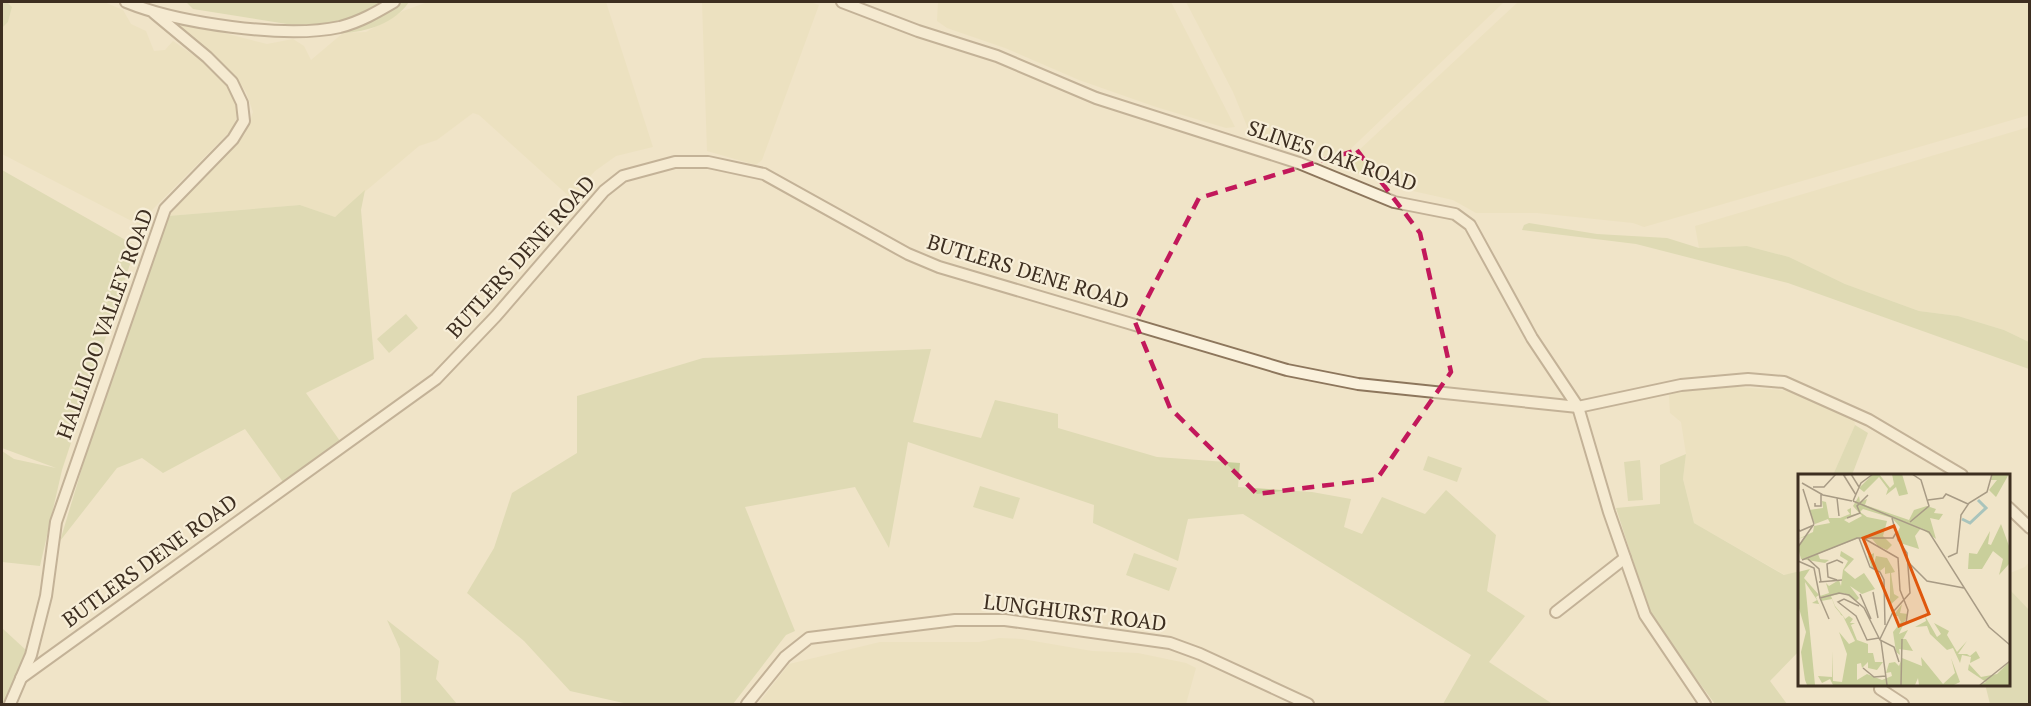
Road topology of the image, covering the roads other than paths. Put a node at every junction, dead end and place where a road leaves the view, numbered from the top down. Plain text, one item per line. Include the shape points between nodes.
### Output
1 (126, 2) edge
2 (394, 2) edge
3 (842, 2) edge
4 (174, 22) junction
5 (1578, 407) junction
6 (1960, 474) edge
7 (2010, 509) edge
8 (2030, 528) edge
9 (1624, 558) junction
10 (1556, 612) dead end
11 (21, 678) junction
12 (1881, 689) dead end
13 (10, 705) edge
14 (747, 705) edge
15 (1308, 705) edge
16 (1705, 705) edge
17 (1903, 705) edge

1 - 4 street
2 - 4 street via 340,27
3 - 5 street, SLINES OAK ROAD via 998,56 1096,98 1299,163 1382,198 1455,214 1474,231 1532,338
4 - 11 street, HALLILOO VALLEY ROAD via 232,82 242,103 244,121 233,139 165,209 56,522 46,596
5 - 6 street, BUTLERS DENE ROAD via 1681,385 1748,379 1784,382 1869,420
5 - 9 street, SLINES OAK ROAD
5 - 11 street, BUTLERS DENE ROAD via 1400,389 1287,370 939,267 908,254 764,174 708,162 659,164 623,176 604,191 436,379
7 - 8 street
9 - 10 street
9 - 16 street, SLINES OAK ROAD via 1645,615
11 - 13 street, HALLILOO VALLEY ROAD
12 - 17 street
14 - 15 street, LUNGHURST ROAD via 785,657 808,638 955,620 1005,620 1170,643

